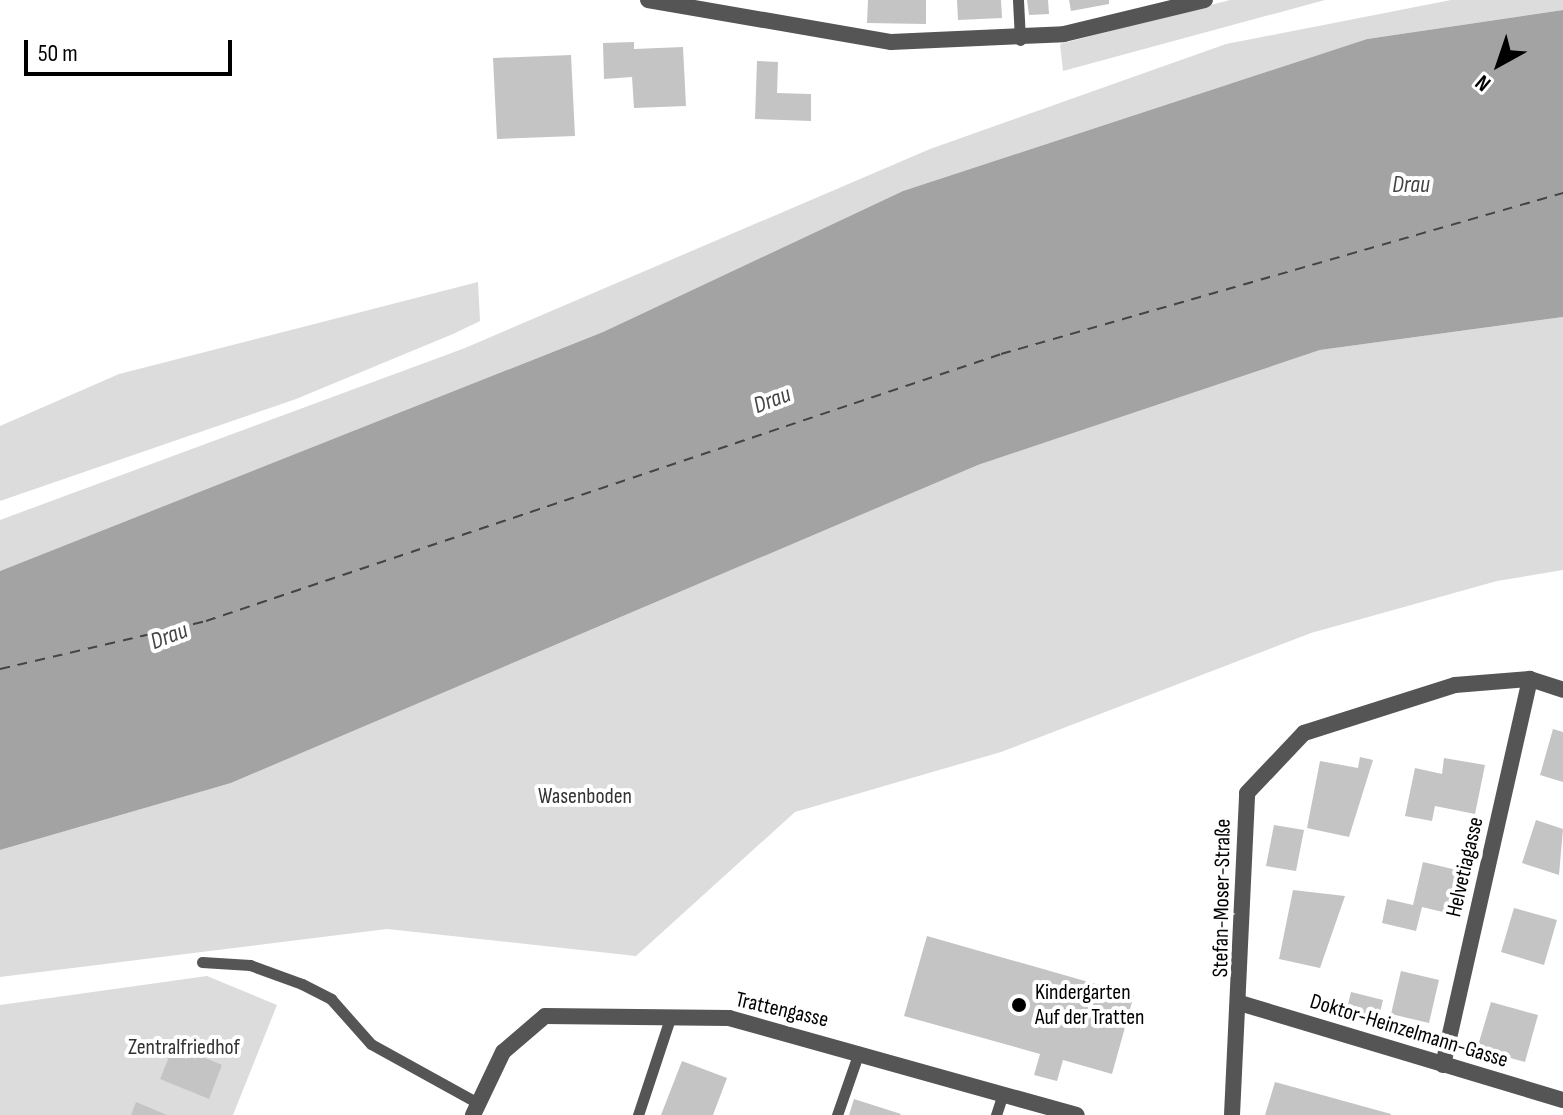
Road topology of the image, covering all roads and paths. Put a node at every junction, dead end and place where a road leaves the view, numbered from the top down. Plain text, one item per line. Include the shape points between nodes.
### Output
1 (648, 0) edge
2 (1018, 0) edge
3 (1205, 0) edge
4 (1020, 40) junction
5 (1530, 679) junction
6 (1563, 690) edge
7 (202, 962) dead end
8 (1243, 1004) junction
9 (670, 1018) junction
10 (859, 1052) junction
11 (1443, 1065) junction
12 (1003, 1094) junction
13 (1563, 1100) edge
14 (475, 1109) edge
15 (638, 1115) edge
16 (837, 1115) edge
17 (996, 1115) edge
18 (1077, 1115) edge
19 (1232, 1115) edge

1 - 4 street via 891,42
2 - 4 lane
3 - 4 street
5 - 6 street, Stefan-Moser-Straße
5 - 8 street, Stefan-Moser-Straße via 1455,685 1304,733 1247,793
5 - 11 street, Helvetiagasse
7 - 14 lane via 250,965 331,999 371,1044
8 - 11 street, Doktor-Heinzelmann-Gasse
8 - 19 street, Stefan-Moser-Straße
9 - 10 street, Trattengasse via 729,1018
9 - 14 street, Trattengasse via 545,1016 503,1052
9 - 15 lane
10 - 12 street, Trattengasse
10 - 16 lane
11 - 13 street, Doktor-Heinzelmann-Gasse
12 - 17 lane
12 - 18 street, Trattengasse

